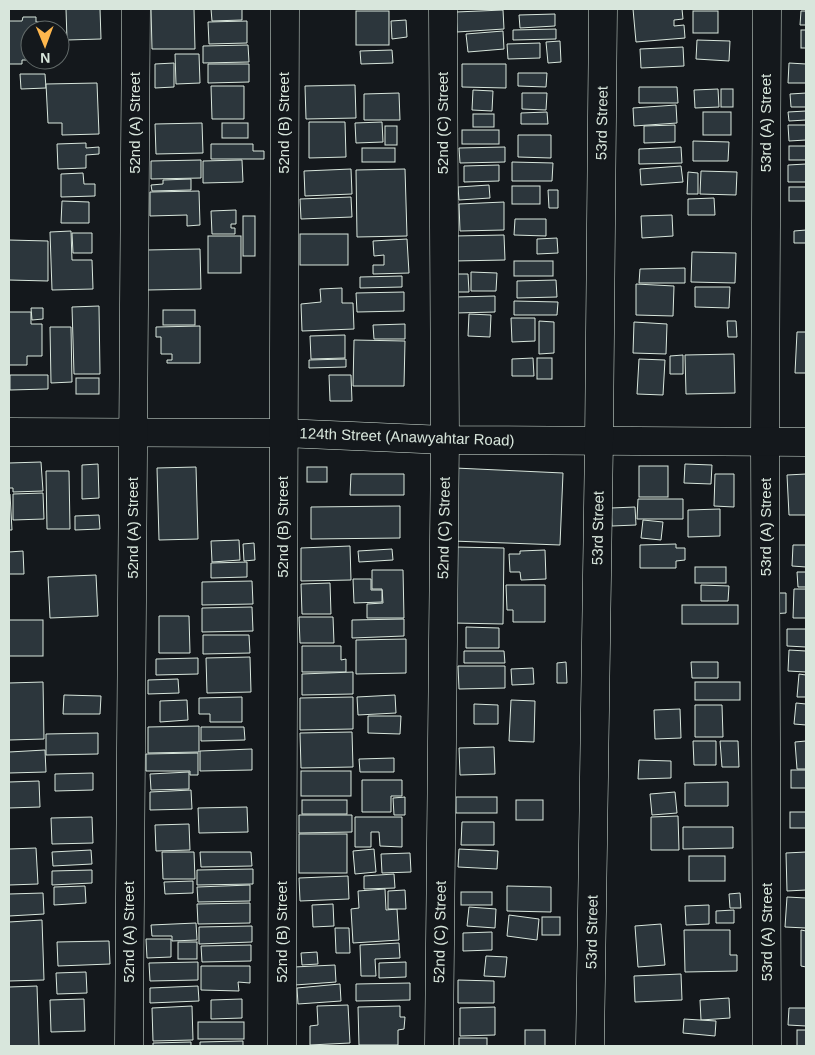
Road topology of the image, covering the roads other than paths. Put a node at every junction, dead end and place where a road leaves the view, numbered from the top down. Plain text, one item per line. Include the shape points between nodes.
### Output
1 (136, 9) edge
2 (285, 9) edge
3 (443, 9) edge
4 (603, 9) edge
5 (767, 9) edge
6 (9, 432) edge
7 (133, 432) junction
8 (283, 433) junction
9 (445, 440) junction
10 (599, 441) junction
11 (765, 442) junction
12 (806, 442) edge
13 (129, 1046) edge
14 (282, 1046) edge
15 (439, 1046) edge
16 (590, 1046) edge
17 (767, 1046) edge

1 - 7 street, 52nd (A) Street
2 - 8 street, 52nd (B) Street
3 - 9 street, 52nd (C) Street
4 - 10 street, 53rd Street
5 - 11 street, 53rd (A) Street
6 - 7 street, 124th Street (Anawyahtar Road)
7 - 8 street, 124th Street (Anawyahtar Road)
7 - 13 street, 52nd (A) Street
8 - 9 street, 124th Street (Anawyahtar Road)
8 - 14 street, 52nd (B) Street
9 - 10 street, 124th Street (Anawyahtar Road)
9 - 15 street, 52nd (C) Street
10 - 11 street, 124th Street (Anawyahtar Road)
10 - 16 street, 53rd Street
11 - 12 street, 124th Street (Anawyahtar Road)
11 - 17 street, 53rd (A) Street

